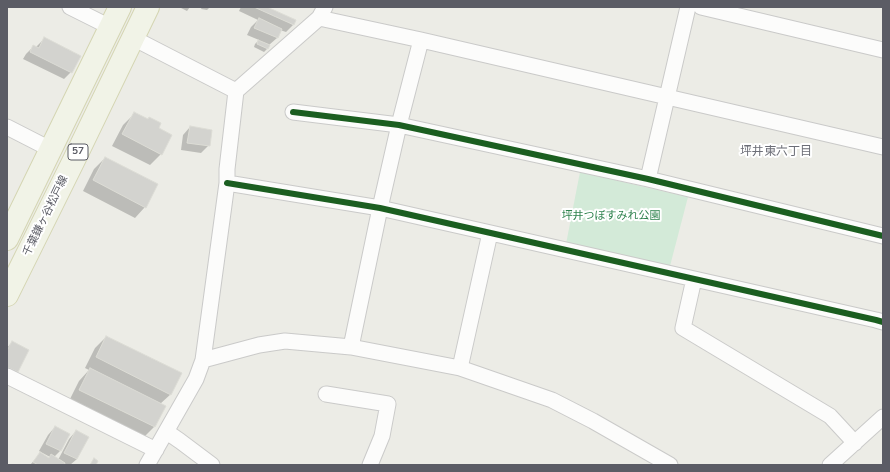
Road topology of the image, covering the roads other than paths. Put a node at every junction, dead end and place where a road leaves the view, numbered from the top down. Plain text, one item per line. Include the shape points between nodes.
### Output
1 (70, 7) edge
2 (120, 7) edge
3 (148, 7) edge
4 (688, 7) edge
5 (701, 7) edge
6 (322, 12) edge
7 (110, 27) junction
8 (133, 38) junction
9 (421, 40) junction
10 (883, 50) edge
11 (236, 91) junction
12 (667, 98) junction
13 (293, 112) dead end
14 (399, 125) junction
15 (7, 127) edge
16 (883, 147) edge
17 (50, 149) junction
18 (648, 180) junction
19 (226, 183) junction
20 (380, 208) junction
21 (490, 233) junction
22 (883, 236) edge
23 (7, 239) edge
24 (694, 279) junction
25 (7, 295) edge
26 (883, 322) edge
27 (351, 347) junction
28 (203, 360) junction
29 (460, 368) junction
30 (7, 376) edge
31 (326, 394) dead end
32 (883, 417) edge
33 (167, 432) junction
34 (855, 443) junction
35 (156, 450) junction
36 (147, 465) edge
37 (212, 465) edge
38 (370, 465) edge
39 (670, 465) edge
40 (830, 465) edge

1 - 7 street
2 - 7 main road, 57
3 - 8 main road, 千葉鎌ヶ谷松戸線 / 57
4 - 12 street
5 - 10 street
6 - 9 street
6 - 11 street
7 - 17 main road, 57
8 - 11 street
8 - 25 main road, 千葉鎌ヶ谷松戸線 / 57
9 - 12 street
9 - 14 street
11 - 19 street
12 - 16 street
12 - 18 street
13 - 14 street
14 - 18 street
14 - 20 street
15 - 17 street
17 - 23 main road, 57
18 - 22 street
19 - 20 street
19 - 28 street
20 - 21 street
20 - 27 street
21 - 24 street
21 - 29 street
24 - 26 street
24 - 34 street via 683,328 830,416
27 - 28 street via 285,341
27 - 29 street
28 - 33 street via 196,379
29 - 39 street via 552,400
30 - 35 street
31 - 38 street via 388,404 382,436
32 - 34 street
33 - 35 street
33 - 37 street
34 - 40 street
35 - 36 street

